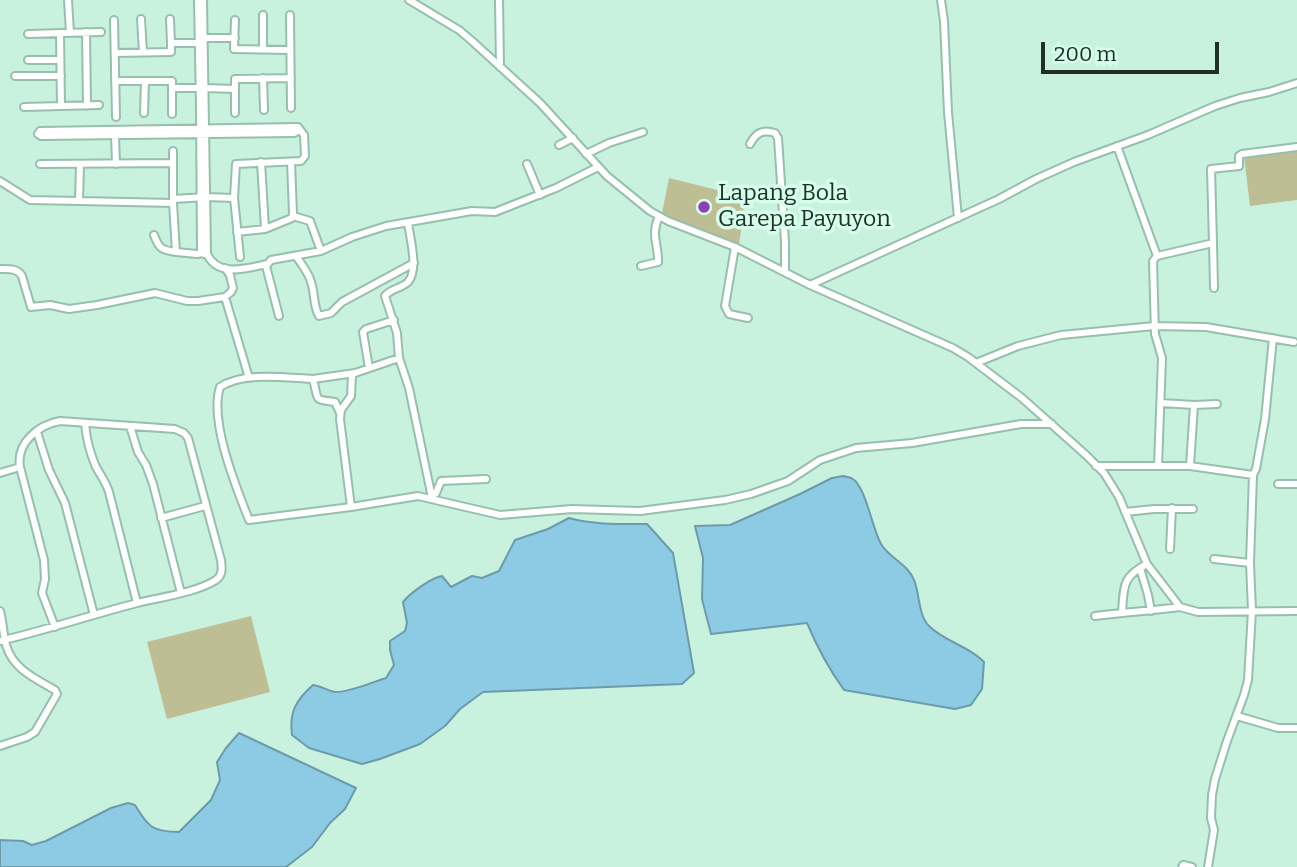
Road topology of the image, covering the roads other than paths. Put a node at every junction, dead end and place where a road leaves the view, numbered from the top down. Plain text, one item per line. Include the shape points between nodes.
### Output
1 (68, 0) edge
2 (198, 0) edge
3 (203, 0) edge
4 (409, 0) edge
5 (499, 0) edge
6 (942, 0) edge
7 (421, 4) edge
8 (263, 15) dead end
9 (290, 15) dead end
10 (141, 19) dead end
11 (170, 19) dead end
12 (114, 20) dead end
13 (235, 20) dead end
14 (86, 32) junction
15 (101, 32) dead end
16 (60, 33) junction
17 (70, 33) junction
18 (27, 34) dead end
19 (234, 38) junction
20 (202, 41) junction
21 (171, 43) junction
22 (263, 49) junction
23 (290, 50) junction
24 (143, 52) junction
25 (115, 53) junction
26 (60, 60) junction
27 (28, 61) dead end
28 (499, 67) junction
29 (15, 76) dead end
30 (61, 76) junction
31 (263, 78) junction
32 (291, 78) junction
33 (115, 81) junction
34 (145, 81) junction
35 (1297, 83) edge
36 (172, 88) junction
37 (202, 88) junction
38 (234, 89) junction
39 (99, 105) dead end
40 (61, 106) junction
41 (87, 106) junction
42 (24, 107) dead end
43 (291, 108) dead end
44 (264, 110) dead end
45 (144, 113) dead end
46 (235, 113) dead end
47 (172, 114) dead end
48 (116, 117) dead end
49 (202, 131) junction
50 (643, 132) dead end
51 (154, 133) junction
52 (115, 135) junction
53 (573, 138) junction
54 (750, 144) dead end
55 (559, 145) dead end
56 (1117, 146) junction
57 (1297, 147) edge
58 (173, 151) dead end
59 (586, 154) junction
60 (261, 162) junction
61 (291, 162) junction
62 (173, 163) junction
63 (40, 164) dead end
64 (116, 164) junction
65 (527, 164) dead end
66 (80, 165) junction
67 (598, 167) junction
68 (0, 181) edge
69 (540, 195) junction
70 (204, 197) junction
71 (234, 198) junction
72 (79, 201) junction
73 (173, 201) junction
74 (293, 216) junction
75 (659, 216) junction
76 (958, 218) junction
77 (408, 223) junction
78 (265, 229) junction
79 (237, 232) junction
80 (154, 235) dead end
81 (1213, 243) junction
82 (735, 247) junction
83 (321, 251) junction
84 (176, 252) junction
85 (205, 253) junction
86 (296, 256) junction
87 (1157, 256) junction
88 (240, 257) dead end
89 (414, 263) junction
90 (267, 264) junction
91 (641, 266) dead end
92 (225, 268) junction
93 (0, 269) edge
94 (785, 272) junction
95 (810, 285) junction
96 (1214, 288) dead end
97 (225, 297) junction
98 (279, 316) dead end
99 (748, 318) dead end
100 (394, 320) junction
101 (1154, 326) junction
102 (1273, 338) junction
103 (1294, 342) dead end
104 (398, 358) junction
105 (976, 363) junction
106 (369, 368) junction
107 (355, 373) junction
108 (249, 378) junction
109 (313, 379) junction
110 (1161, 404) junction
111 (1217, 404) dead end
112 (1194, 405) junction
113 (340, 413) junction
114 (85, 422) junction
115 (1052, 424) junction
116 (130, 426) junction
117 (37, 432) junction
118 (1096, 466) junction
119 (1158, 466) junction
120 (1190, 466) junction
121 (20, 467) junction
122 (0, 473) edge
123 (1254, 475) junction
124 (486, 479) dead end
125 (1278, 484) dead end
126 (1297, 484) edge
127 (432, 497) junction
128 (205, 506) junction
129 (351, 507) junction
130 (1172, 508) junction
131 (1194, 509) dead end
132 (1125, 512) junction
133 (161, 518) junction
134 (1170, 549) dead end
135 (1214, 559) dead end
136 (1250, 563) junction
137 (1144, 566) junction
138 (181, 593) junction
139 (137, 604) junction
140 (1180, 607) junction
141 (0, 611) edge
142 (1151, 611) junction
143 (1252, 611) junction
144 (1297, 611) edge
145 (1122, 612) junction
146 (94, 615) junction
147 (1095, 616) dead end
148 (55, 627) junction
149 (2, 640) edge
150 (1237, 716) junction
151 (1297, 728) edge
152 (0, 746) edge
153 (1182, 867) edge
154 (1192, 867) edge
155 (1208, 867) edge

1 - 17 street
2 - 20 street
3 - 20 street
4 - 7 street
5 - 28 street
6 - 76 street
7 - 28 street
8 - 22 street
9 - 23 street
10 - 24 street
11 - 21 street
12 - 25 street
13 - 19 street
14 - 15 street
14 - 17 street
14 - 41 street
16 - 17 street
16 - 18 street
16 - 26 street
19 - 20 street
19 - 22 street via 234,49
20 - 21 street
20 - 37 street
21 - 24 street via 171,52
22 - 23 street
23 - 32 street
24 - 25 street
25 - 33 street
26 - 27 street
26 - 30 street
28 - 53 street
29 - 30 street
30 - 40 street
31 - 32 street
31 - 38 street via 235,79
31 - 44 street
32 - 43 street
33 - 34 street
33 - 48 street
34 - 36 street via 172,80
34 - 45 street
35 - 56 street via 1215,106
36 - 37 street
36 - 47 street
37 - 38 street
37 - 49 street
38 - 46 street
39 - 41 street
40 - 41 street
40 - 42 street
49 - 51 street
49 - 61 street via 295,126 304,137 305,156
49 - 70 street
50 - 59 street
51 - 52 street
51 - 52 street via 75,134
52 - 64 street
53 - 55 street
53 - 59 street
54 - 94 street via 758,133 772,132 778,138
56 - 76 street
56 - 87 street
57 - 81 street via 1242,154 1239,166 1211,169
58 - 62 street
59 - 67 street
60 - 61 street
60 - 71 street via 236,164
60 - 78 street
61 - 74 street
62 - 64 street
62 - 73 street
63 - 66 street
64 - 66 street
65 - 69 street
66 - 72 street
67 - 69 street
67 - 75 street
68 - 72 street via 30,200
69 - 77 street via 495,212 472,211
70 - 71 street
70 - 73 street
70 - 85 street
71 - 79 street
72 - 73 street
73 - 84 street
74 - 78 street
74 - 83 street via 310,221
75 - 82 street
75 - 91 street via 655,225 659,260
76 - 95 street
77 - 83 street via 377,228
77 - 89 street
78 - 79 street
79 - 88 street
80 - 84 street via 160,247
81 - 87 street
81 - 96 street
82 - 94 street
82 - 99 street via 725,306 729,314
83 - 86 street
84 - 85 street
85 - 92 street
86 - 89 street via 312,282 319,316
86 - 90 street
87 - 101 street via 1152,263
89 - 100 street via 410,281 385,296
90 - 92 street
90 - 98 street
92 - 97 street via 233,288
93 - 97 street via 20,272 33,307 69,309 155,293 187,301
94 - 95 street
95 - 105 street via 953,348
97 - 108 street
100 - 104 street
100 - 106 street via 363,331
101 - 102 street via 1206,327
101 - 105 street via 1061,335
101 - 110 street via 1162,355
102 - 103 street
102 - 123 street
104 - 106 street
104 - 127 street via 409,388
105 - 115 street
106 - 107 street
107 - 109 street
107 - 113 street via 351,396
108 - 109 street
108 - 129 street via 223,384 218,394 224,449 248,520
109 - 113 street via 318,398 335,402
110 - 112 street
110 - 119 street
111 - 112 street
112 - 120 street
113 - 129 street
114 - 116 street
114 - 117 street via 60,421
114 - 139 street via 88,443 109,492
115 - 118 street
115 - 127 street via 1021,424 856,448 751,494 640,511 572,509 500,515
116 - 128 street via 184,433
116 - 133 street
117 - 121 street via 24,443
117 - 146 street via 65,503
118 - 119 street
118 - 132 street via 1113,486
119 - 120 street
120 - 123 street
121 - 122 street
121 - 148 street via 44,560 41,593
123 - 136 street
124 - 127 street via 441,481
125 - 126 street
127 - 129 street
128 - 133 street
128 - 138 street via 222,573 214,581
130 - 131 street
130 - 132 street
130 - 134 street
132 - 137 street
133 - 138 street
135 - 136 street
136 - 143 street
137 - 140 street
137 - 142 street
137 - 145 street via 1125,582
138 - 139 street
139 - 146 street
140 - 142 street
140 - 143 street via 1198,612
141 - 149 street
142 - 145 street
143 - 144 street
143 - 150 street via 1248,680
145 - 147 street
146 - 148 street
148 - 149 street
149 - 152 street via 17,666 57,694 36,732
150 - 151 street via 1278,728
150 - 155 street via 1215,779
153 - 154 street

